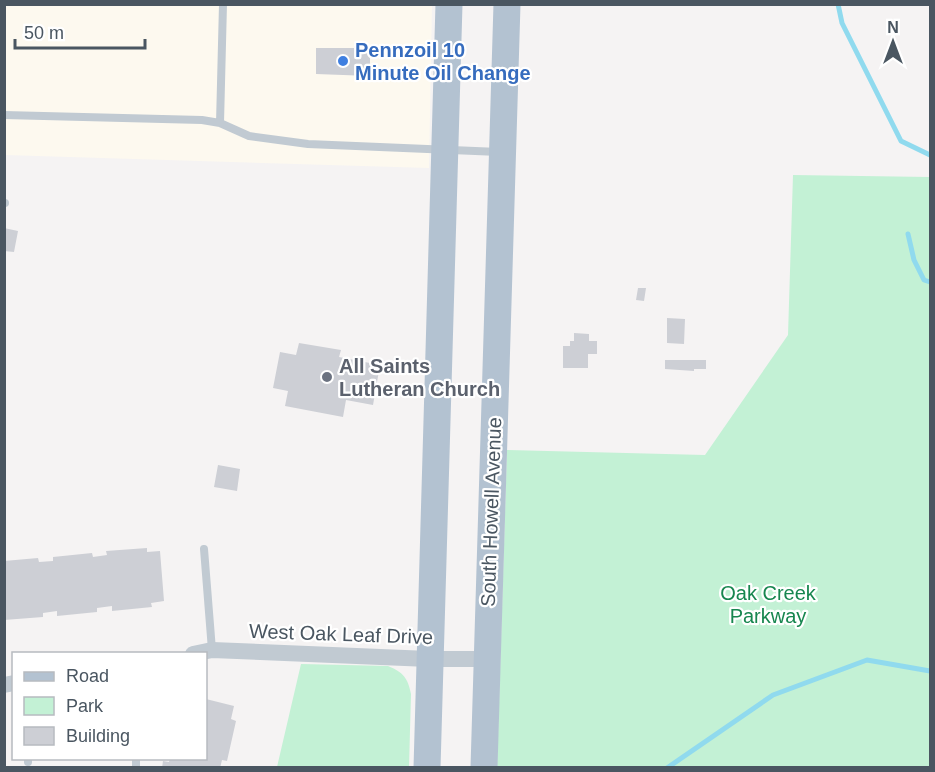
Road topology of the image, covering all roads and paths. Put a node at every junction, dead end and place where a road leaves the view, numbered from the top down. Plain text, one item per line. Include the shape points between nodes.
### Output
1 (222, 4) edge
2 (449, 4) edge
3 (507, 4) edge
4 (4, 115) edge
5 (220, 123) junction
6 (445, 150) junction
7 (503, 152) junction
8 (204, 549) dead end
9 (212, 650) junction
10 (203, 652) edge
11 (429, 659) junction
12 (487, 659) junction
13 (427, 768) edge
14 (484, 768) edge

1 - 5 lane
2 - 6 main road
3 - 7 main road, South Howell Avenue
4 - 5 lane
5 - 6 lane via 249,136 308,144
6 - 7 lane
6 - 11 main road
7 - 12 main road, South Howell Avenue
8 - 9 lane
9 - 10 street, West Oak Leaf Drive
9 - 11 street, West Oak Leaf Drive
11 - 12 street, West Oak Leaf Drive
11 - 13 main road
12 - 14 main road, South Howell Avenue

